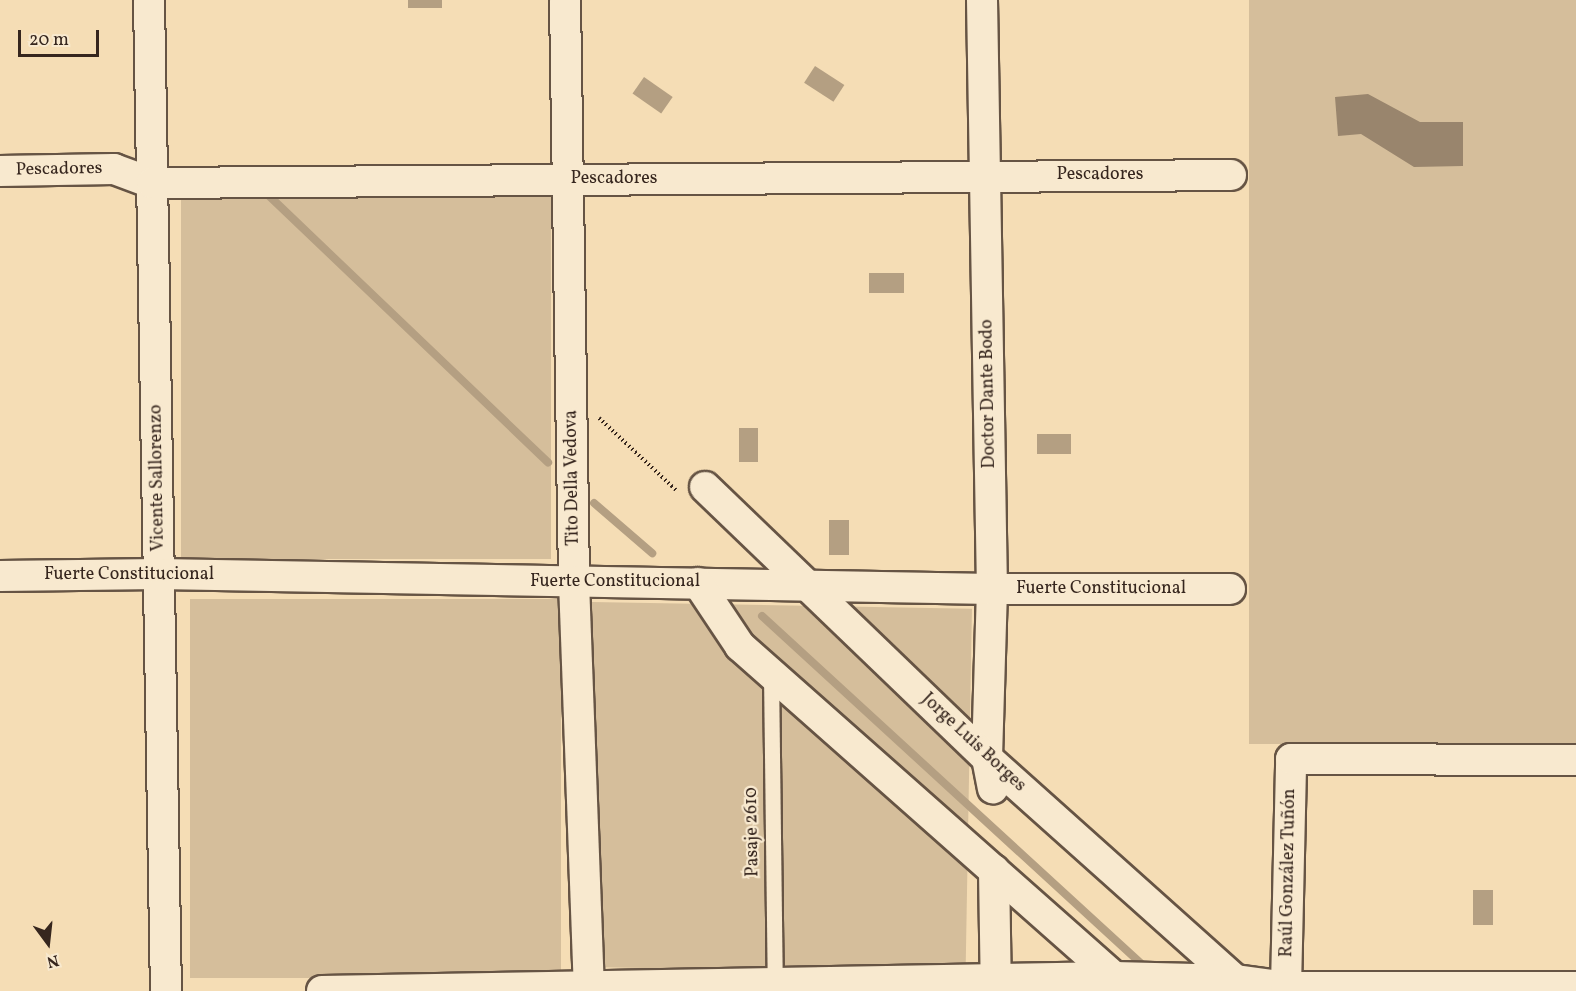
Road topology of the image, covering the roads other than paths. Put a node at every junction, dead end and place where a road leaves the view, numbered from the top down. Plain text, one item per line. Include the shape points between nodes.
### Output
1 (149, 0) edge
2 (565, 0) edge
3 (982, 0) edge
4 (0, 171) edge
5 (1231, 175) dead end
6 (985, 176) junction
7 (569, 180) junction
8 (152, 183) junction
9 (705, 487) dead end
10 (159, 574) junction
11 (0, 576) edge
12 (574, 582) junction
13 (698, 583) junction
14 (805, 583) junction
15 (992, 589) junction
16 (1230, 589) dead end
17 (771, 673) junction
18 (987, 758) junction
19 (1576, 760) edge
20 (993, 788) dead end
21 (994, 870) junction
22 (1121, 984) edge
23 (996, 985) edge
24 (1242, 985) edge
25 (775, 986) edge
26 (1286, 987) junction
27 (1576, 987) edge
28 (589, 988) edge
29 (166, 991) edge
30 (322, 991) edge

1 - 8 street, Vicente Sallorenzo
2 - 7 street, Tito Della Vedova
3 - 6 street, Doctor Dante Bodo
4 - 8 street, Pescadores via 114,169
5 - 6 street, Pescadores
6 - 7 street, Pescadores
6 - 15 street, Doctor Dante Bodo
7 - 8 street, Pescadores
7 - 12 street, Tito Della Vedova
8 - 10 street, Vicente Sallorenzo
9 - 14 street, Jorge Luis Borges
10 - 11 street, Fuerte Constitucional
10 - 12 street, Fuerte Constitucional
10 - 29 street, Vicente Sallorenzo
12 - 13 street, Fuerte Constitucional
12 - 28 street, Tito Della Vedova
13 - 14 street, Fuerte Constitucional
13 - 17 street via 740,646
14 - 15 street, Fuerte Constitucional
14 - 18 street, Jorge Luis Borges
15 - 16 street, Fuerte Constitucional
15 - 18 street, Doctor Dante Bodo
17 - 21 street
17 - 25 lane, Pasaje 2610
18 - 20 street, Doctor Dante Bodo
18 - 24 street, Jorge Luis Borges
19 - 26 street, Raúl González Tuñón via 1291,759
21 - 22 street
21 - 23 street
22 - 23 street
22 - 24 street
23 - 25 street
24 - 26 street
25 - 28 street
26 - 27 street
28 - 30 street

